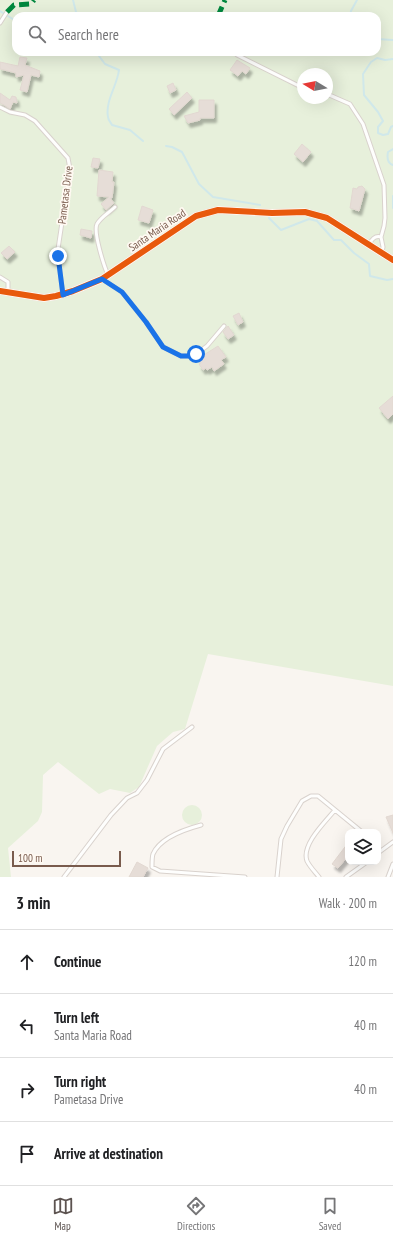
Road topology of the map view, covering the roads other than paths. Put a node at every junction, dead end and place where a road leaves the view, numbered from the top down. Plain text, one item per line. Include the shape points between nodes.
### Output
1 (7, 12) dead end
2 (0, 23) edge
3 (239, 56) edge
4 (297, 85) edge
5 (333, 97) edge
6 (0, 107) edge
7 (115, 207) dead end
8 (381, 237) junction
9 (368, 246) junction
10 (381, 254) junction
11 (393, 260) edge
12 (0, 277) edge
13 (105, 277) junction
14 (0, 291) edge
15 (8, 292) junction
16 (63, 295) junction
17 (224, 326) dead end
18 (192, 727) dead end
19 (335, 810) junction
20 (201, 825) dead end
21 (358, 829) edge
22 (393, 842) edge
23 (383, 849) edge
24 (393, 864) edge
25 (363, 865) edge
26 (64, 877) edge
27 (245, 877) edge
28 (277, 877) edge
29 (319, 877) edge
30 (346, 877) edge
31 (388, 877) edge

1 - 2 lane
3 - 4 lane
5 - 8 lane via 350,104 364,124 384,185 384,226
6 - 16 lane, Pametasa Drive via 35,121 70,162 58,249
7 - 13 lane via 99,221 96,228
8 - 9 lane via 376,236
8 - 10 lane
9 - 10 street, Santa Maria Road
9 - 13 street, Santa Maria Road via 327,218 305,212 218,210 196,216
10 - 11 street, Santa Maria Road
12 - 15 lane via 8,282
13 - 16 street, Santa Maria Road
13 - 17 lane via 122,292 163,347 181,356 196,354 207,346
14 - 15 street, Santa Maria Road
15 - 16 street, Santa Maria Road via 44,298
18 - 26 lane via 163,749 137,793 127,798 111,815
19 - 21 lane
19 - 28 lane via 318,796 311,796 302,801 281,839
19 - 29 lane via 308,846 308,862
20 - 27 lane via 184,830 161,844 152,855 152,867 160,871
22 - 23 lane
24 - 31 lane
25 - 30 lane

